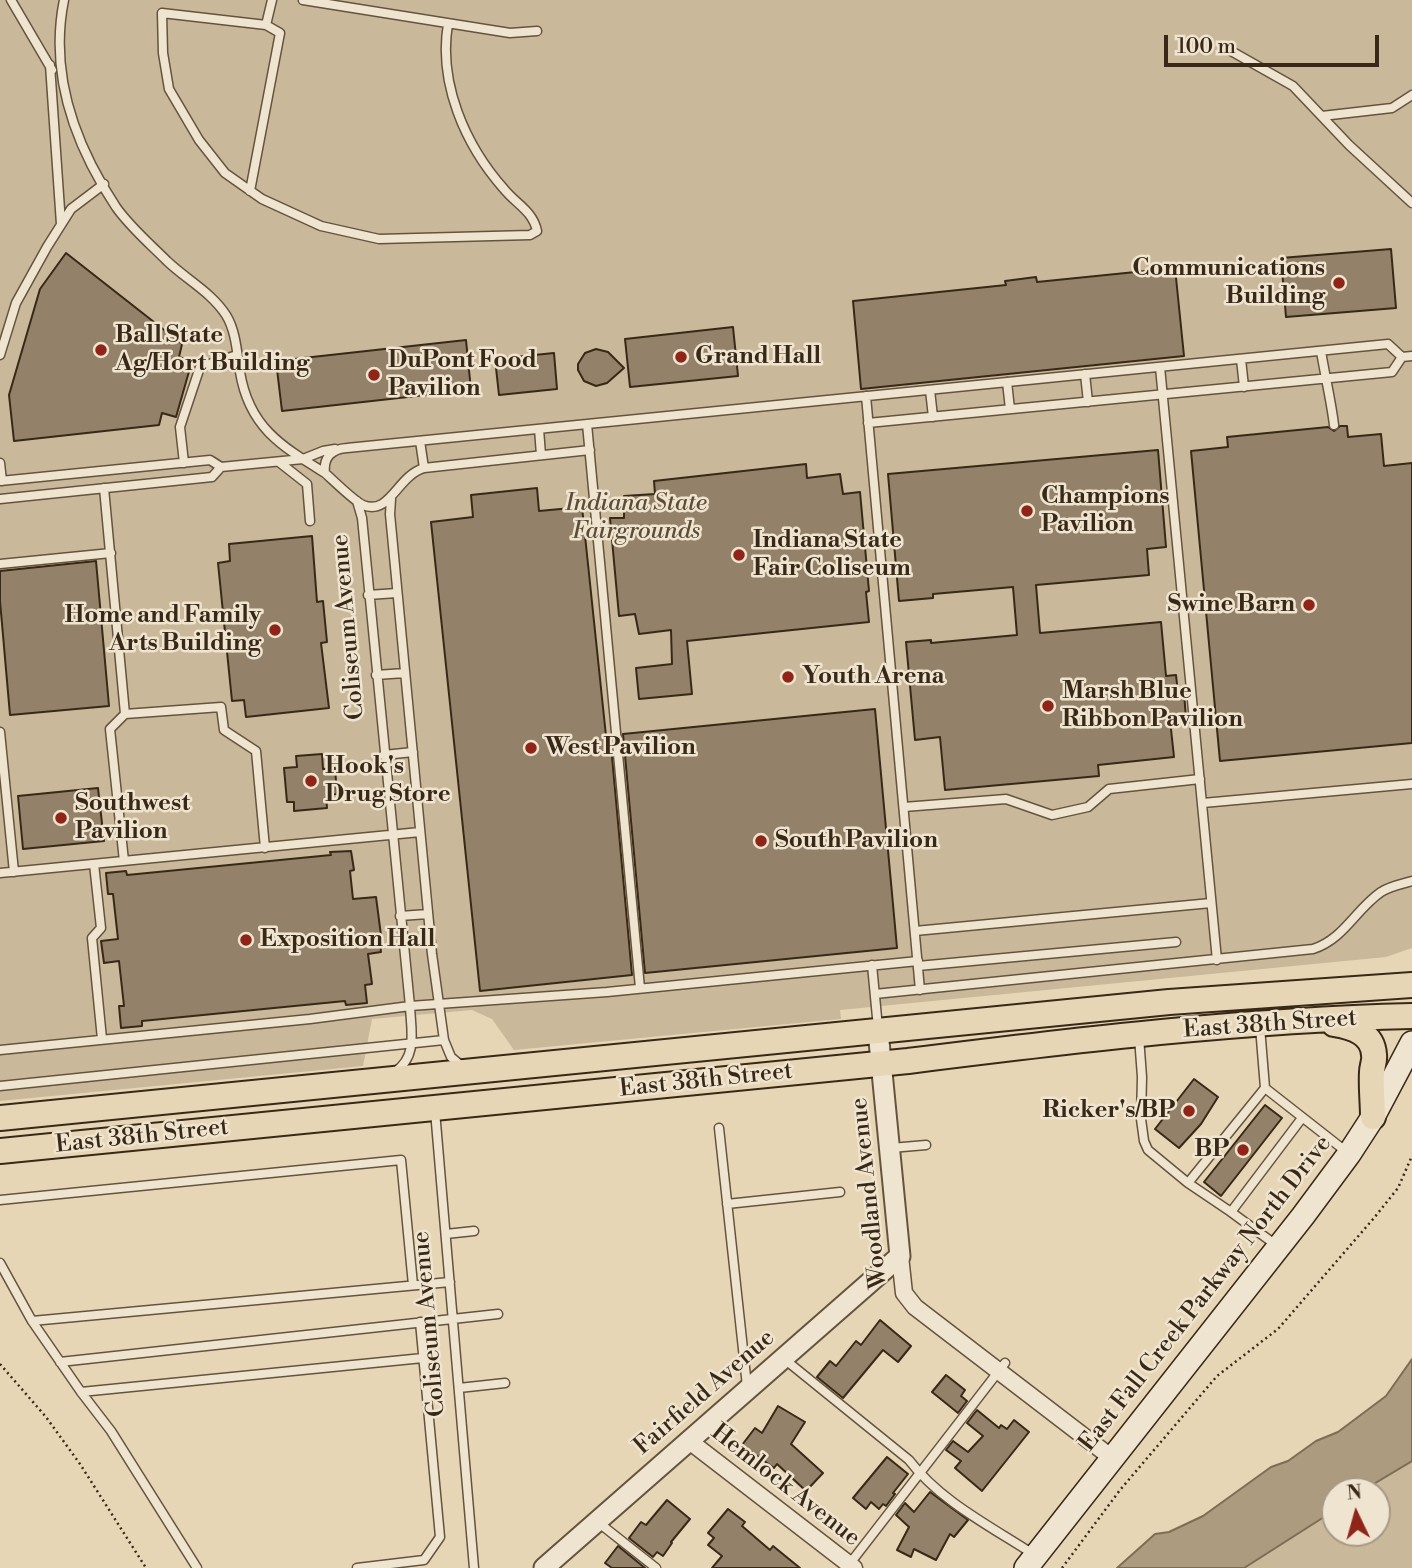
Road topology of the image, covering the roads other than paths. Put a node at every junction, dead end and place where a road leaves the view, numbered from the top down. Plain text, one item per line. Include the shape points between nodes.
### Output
1 (11, 0) edge
2 (64, 0) edge
3 (272, 0) edge
4 (303, 0) edge
5 (266, 24) junction
6 (448, 24) junction
7 (537, 31) dead end
8 (1224, 47) dead end
9 (50, 65) junction
10 (64, 89) junction
11 (1412, 95) edge
12 (1322, 116) junction
13 (104, 184) junction
14 (250, 191) junction
15 (1412, 203) edge
16 (61, 224) junction
17 (1321, 351) junction
18 (0, 355) edge
19 (237, 355) junction
20 (1409, 356) edge
21 (1241, 359) junction
22 (1160, 367) junction
23 (1085, 374) junction
24 (1326, 379) junction
25 (1007, 382) junction
26 (1244, 387) junction
27 (930, 390) junction
28 (1162, 395) junction
29 (866, 396) junction
30 (1088, 402) junction
31 (1010, 409) junction
32 (933, 417) junction
33 (868, 423) junction
34 (587, 424) junction
35 (1334, 425) dead end
36 (539, 429) junction
37 (421, 441) junction
38 (338, 449) junction
39 (590, 450) junction
40 (541, 456) junction
41 (303, 459) junction
42 (279, 462) junction
43 (0, 463) edge
44 (184, 463) junction
45 (174, 464) junction
46 (221, 467) junction
47 (424, 468) junction
48 (123, 469) junction
49 (325, 473) junction
50 (66, 474) junction
51 (16, 480) junction
52 (1, 481) edge
53 (177, 481) junction
54 (124, 486) junction
55 (104, 488) junction
56 (62, 492) junction
57 (392, 496) junction
58 (18, 497) junction
59 (0, 499) edge
60 (357, 501) junction
61 (310, 521) dead end
62 (111, 553) junction
63 (0, 564) edge
64 (397, 593) junction
65 (368, 595) junction
66 (405, 673) junction
67 (376, 675) junction
68 (125, 714) junction
69 (0, 732) edge
70 (413, 752) junction
71 (384, 755) junction
72 (1200, 779) junction
73 (1412, 784) edge
74 (1202, 803) junction
75 (904, 807) junction
76 (420, 832) junction
77 (392, 835) junction
78 (265, 848) junction
79 (124, 861) junction
80 (94, 864) junction
81 (14, 872) junction
82 (0, 873) edge
83 (1412, 881) edge
84 (1212, 903) junction
85 (428, 914) junction
86 (400, 916) junction
87 (915, 931) junction
88 (1176, 942) dead end
89 (1217, 960) junction
90 (918, 963) junction
91 (872, 965) junction
92 (1412, 985) edge
93 (640, 988) junction
94 (920, 990) junction
95 (875, 994) junction
96 (439, 1004) junction
97 (410, 1006) junction
98 (1412, 1016) edge
99 (1302, 1021) junction
100 (1260, 1024) junction
101 (878, 1031) junction
102 (1139, 1035) junction
103 (102, 1039) junction
104 (444, 1040) junction
105 (1412, 1043) edge
106 (412, 1044) junction
107 (0, 1049) edge
108 (447, 1052) junction
109 (410, 1057) junction
110 (881, 1063) junction
111 (482, 1070) junction
112 (378, 1081) junction
113 (0, 1086) edge
114 (1265, 1088) junction
115 (433, 1092) junction
116 (1373, 1116) junction
117 (0, 1118) edge
118 (1302, 1118) junction
119 (719, 1128) dead end
120 (926, 1145) dead end
121 (889, 1148) junction
122 (0, 1151) edge
123 (1349, 1154) junction
124 (1188, 1183) junction
125 (840, 1192) dead end
126 (0, 1200) edge
127 (727, 1203) junction
128 (1231, 1212) junction
129 (474, 1231) dead end
130 (446, 1234) junction
131 (1278, 1247) junction
132 (900, 1256) junction
133 (0, 1263) edge
134 (450, 1282) junction
135 (413, 1284) junction
136 (498, 1314) dead end
137 (453, 1318) junction
138 (32, 1321) junction
139 (420, 1322) junction
140 (783, 1357) junction
141 (423, 1358) junction
142 (60, 1362) junction
143 (1001, 1367) junction
144 (505, 1384) dead end
145 (459, 1388) junction
146 (747, 1389) junction
147 (81, 1392) junction
148 (688, 1440) junction
149 (1112, 1458) junction
150 (919, 1473) junction
151 (597, 1521) junction
152 (1031, 1562) edge
153 (850, 1567) edge
154 (197, 1568) edge
155 (357, 1568) edge
156 (474, 1568) edge
157 (544, 1568) edge
158 (656, 1568) edge

1 - 9 lane
2 - 10 lane via 60,71
3 - 5 lane
4 - 6 lane
5 - 14 lane via 280,33
5 - 14 lane via 162,13 161,18 169,89 199,140 221,167
6 - 7 lane via 510,33
6 - 14 lane via 446,65 465,129 478,158 534,218 537,231 530,235 379,239 321,226
8 - 12 lane via 1293,86
9 - 10 lane
9 - 16 lane
10 - 13 lane via 84,149
11 - 12 lane via 1392,108
12 - 15 lane
13 - 16 lane via 71,209
13 - 19 lane via 117,208 143,237 218,303 229,319
16 - 18 lane via 16,303
17 - 20 lane via 1388,344
17 - 21 lane
17 - 24 lane
19 - 41 lane via 254,416 271,436
19 - 44 lane via 200,367 180,427
20 - 24 lane via 1392,372
21 - 22 lane
21 - 26 lane
22 - 23 lane
22 - 28 lane
23 - 25 lane
23 - 30 lane
24 - 26 lane
24 - 35 lane
25 - 27 lane
25 - 31 lane
26 - 28 lane
27 - 29 lane
27 - 32 lane
28 - 30 lane
28 - 72 lane
29 - 33 lane
29 - 34 lane
30 - 31 lane
31 - 32 lane
32 - 33 lane
33 - 75 lane
34 - 36 lane
34 - 39 lane
36 - 37 lane
36 - 40 lane
37 - 38 lane
37 - 47 lane
38 - 41 lane
38 - 49 lane via 327,457
39 - 40 lane
39 - 93 lane
40 - 47 lane
41 - 42 lane
41 - 49 lane
42 - 46 lane
42 - 61 lane via 307,484
43 - 52 lane
44 - 45 lane
44 - 46 lane via 210,460
45 - 48 lane
45 - 53 lane
46 - 53 lane via 212,477
47 - 57 lane via 408,475
48 - 50 lane
48 - 54 lane
49 - 60 lane
50 - 51 lane
50 - 56 lane
51 - 52 lane
51 - 58 lane
53 - 54 lane
54 - 55 lane
55 - 56 lane
55 - 62 lane
56 - 58 lane
57 - 60 lane via 378,506
57 - 64 lane, Coliseum Avenue
58 - 59 lane
60 - 65 lane, Coliseum Avenue
62 - 63 lane
62 - 68 lane
64 - 65 lane
64 - 66 lane, Coliseum Avenue
65 - 67 lane, Coliseum Avenue
66 - 67 lane
66 - 70 lane, Coliseum Avenue
67 - 71 lane, Coliseum Avenue
68 - 78 lane via 221,707 224,730 256,751
68 - 79 lane via 110,729
69 - 81 lane
70 - 71 lane
70 - 76 lane, Coliseum Avenue
71 - 77 lane, Coliseum Avenue
72 - 74 lane
72 - 75 lane via 1109,789 1088,807 1052,815 1006,799
73 - 74 lane
74 - 84 lane
75 - 87 lane
76 - 77 lane
76 - 85 lane, Coliseum Avenue
77 - 78 lane
77 - 86 lane, Coliseum Avenue
78 - 79 lane
79 - 80 lane
80 - 81 lane
80 - 103 lane via 101,928 92,938
81 - 82 lane
83 - 89 lane via 1378,894 1324,946
84 - 87 lane
84 - 89 lane
85 - 86 lane
85 - 96 lane, Coliseum Avenue
86 - 97 lane, Coliseum Avenue
87 - 90 lane
88 - 90 lane
89 - 94 lane
90 - 91 lane
90 - 94 lane
91 - 93 lane
91 - 95 lane
92 - 101 main road, East 38th Street via 1169,1002
93 - 96 lane
94 - 95 lane
95 - 101 lane
96 - 97 lane
96 - 104 lane, Coliseum Avenue
97 - 103 lane
97 - 106 lane, Coliseum Avenue
98 - 99 main road, East 38th Street
99 - 100 main road, East 38th Street
99 - 116 main road via 1354,1028 1364,1034 1374,1055
100 - 102 main road, East 38th Street
100 - 114 lane
101 - 110 street, Woodland Avenue
101 - 111 main road, East 38th Street
102 - 110 main road, East 38th Street
102 - 124 lane via 1144,1141 1148,1150
103 - 107 lane
104 - 106 lane
104 - 108 lane, Coliseum Avenue
105 - 116 main road, East Fall Creek Parkway North Drive
106 - 109 lane, Coliseum Avenue
106 - 113 lane
108 - 111 lane via 461,1066
108 - 115 lane
109 - 112 lane via 400,1069
109 - 115 lane
110 - 115 main road, East 38th Street
110 - 121 street, Woodland Avenue
111 - 115 main road, East 38th Street
112 - 115 main road, East 38th Street
112 - 117 main road, East 38th Street
114 - 118 lane
114 - 124 lane
115 - 122 main road, East 38th Street
115 - 130 lane, Coliseum Avenue
116 - 123 main road, East Fall Creek Parkway North Drive
118 - 123 lane
118 - 128 lane
119 - 127 lane
120 - 121 lane
121 - 132 street, Woodland Avenue
123 - 131 main road, East Fall Creek Parkway North Drive
124 - 128 lane
125 - 127 lane
126 - 135 lane via 401,1160
127 - 146 lane
128 - 131 lane
129 - 130 lane
130 - 134 lane, Coliseum Avenue
131 - 149 main road, East Fall Creek Parkway North Drive
132 - 140 street, Fairfield Avenue
132 - 143 street, Woodland Avenue via 903,1287 912,1304
133 - 138 lane
134 - 135 lane
134 - 137 lane, Coliseum Avenue
135 - 138 lane
136 - 137 lane
137 - 139 lane
137 - 145 lane, Coliseum Avenue
138 - 142 lane
139 - 141 lane
139 - 142 lane
140 - 146 street, Fairfield Avenue
140 - 150 lane
141 - 147 lane
141 - 155 lane via 440,1537 424,1560
142 - 147 lane
143 - 149 street, Woodland Avenue
143 - 150 lane
144 - 145 lane
145 - 156 lane, Coliseum Avenue
146 - 148 street, Fairfield Avenue
147 - 154 lane via 111,1430
148 - 151 street, Fairfield Avenue
148 - 153 street, Hemlock Avenue
149 - 152 main road, East Fall Creek Parkway North Drive
150 - 152 lane
150 - 153 lane
151 - 157 street, Fairfield Avenue
151 - 158 lane

